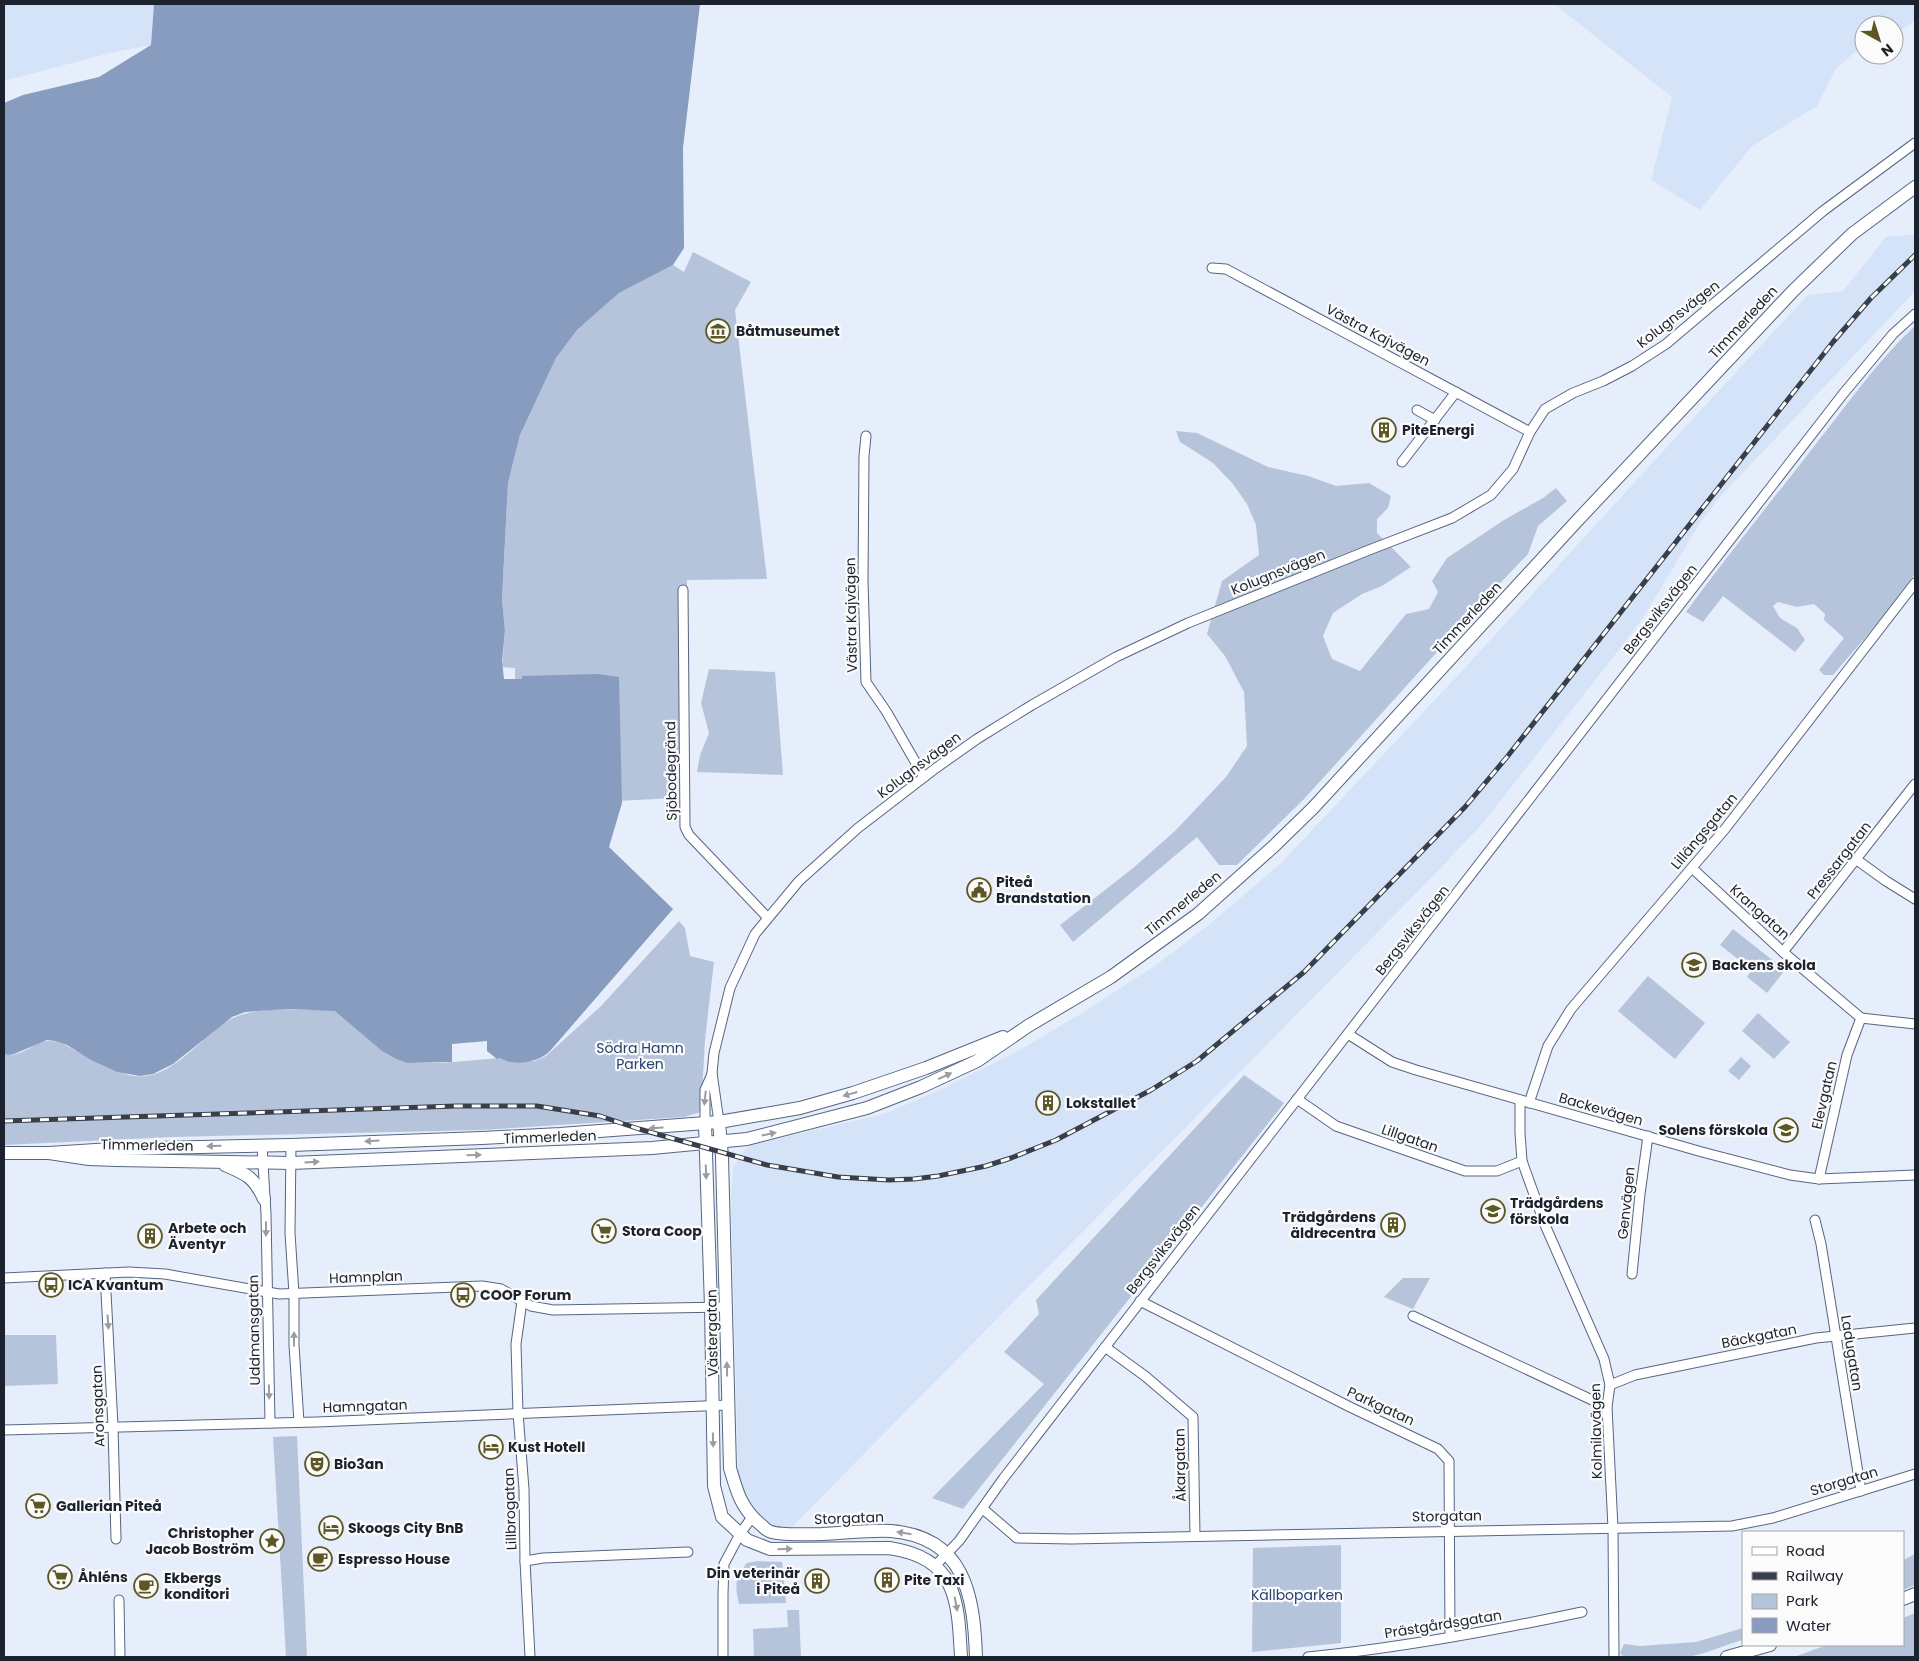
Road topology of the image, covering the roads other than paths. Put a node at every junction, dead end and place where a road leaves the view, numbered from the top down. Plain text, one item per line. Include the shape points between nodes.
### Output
1 (1915, 143) edge
2 (1915, 189) edge
3 (1212, 268) dead end
4 (1915, 314) edge
5 (1456, 392) junction
6 (1417, 410) dead end
7 (1435, 420) junction
8 (1530, 432) junction
9 (866, 436) dead end
10 (1402, 462) dead end
11 (1915, 583) edge
12 (683, 590) dead end
13 (924, 777) junction
14 (1915, 784) edge
15 (1857, 860) junction
16 (1692, 868) junction
17 (1915, 898) edge
18 (768, 918) junction
19 (1783, 952) junction
20 (1862, 1018) junction
21 (1915, 1024) edge
22 (1028, 1026) junction
23 (1348, 1034) junction
24 (712, 1073) junction
25 (1297, 1099) junction
26 (1524, 1101) junction
27 (719, 1122) junction
28 (705, 1124) junction
29 (1648, 1136) junction
30 (721, 1142) junction
31 (706, 1144) junction
32 (291, 1145) junction
33 (262, 1146) junction
34 (4, 1153) edge
35 (49, 1153) junction
36 (1522, 1161) junction
37 (216, 1162) junction
38 (263, 1163) junction
39 (291, 1163) junction
40 (1915, 1175) edge
41 (1819, 1179) junction
42 (264, 1199) junction
43 (1815, 1220) dead end
44 (105, 1273) junction
45 (1632, 1274) dead end
46 (4, 1278) edge
47 (267, 1292) junction
48 (294, 1294) junction
49 (522, 1301) junction
50 (1140, 1301) junction
51 (726, 1306) junction
52 (711, 1307) junction
53 (1413, 1316) dead end
54 (1915, 1328) edge
55 (1835, 1336) junction
56 (1105, 1347) junction
57 (1610, 1385) junction
58 (728, 1405) junction
59 (713, 1406) junction
60 (1607, 1407) junction
61 (518, 1413) junction
62 (299, 1422) junction
63 (270, 1423) junction
64 (113, 1426) junction
65 (4, 1430) edge
66 (1915, 1474) edge
67 (1861, 1491) junction
68 (983, 1509) junction
69 (752, 1517) junction
70 (1613, 1528) junction
71 (1451, 1531) junction
72 (740, 1534) junction
73 (1195, 1536) junction
74 (116, 1539) dead end
75 (688, 1552) dead end
76 (947, 1554) junction
77 (525, 1561) junction
78 (934, 1565) junction
79 (119, 1600) dead end
80 (1582, 1612) dead end
81 (1450, 1637) junction
82 (1766, 1646) edge
83 (120, 1657) edge
84 (530, 1657) edge
85 (724, 1657) edge
86 (961, 1657) edge
87 (976, 1657) edge
88 (1308, 1657) edge
89 (1614, 1657) edge
90 (1727, 1657) edge

1 - 8 street, Kolugnsvägen via 1823,211 1666,344 1632,366 1545,409
2 - 22 main road, Timmerleden via 1852,234 1793,290 1274,846 1198,914 1111,977
3 - 5 street, Västra Kajvägen via 1226,270
4 - 23 street, Bergsviksvägen via 1893,334 1843,394
5 - 7 street
5 - 8 street, Västra Kajvägen
6 - 7 street
7 - 10 street
8 - 13 street, Kolugnsvägen via 1513,469 1492,495 1452,518 1188,623 1116,657 1001,724
9 - 13 street, Västra Kajvägen via 863,581 866,682
11 - 16 street, Lillängsgatan
12 - 18 street, Sjöbodegränd via 685,827
13 - 18 street, Kolugnsvägen via 858,828 799,880
14 - 15 street, Pressargatan
15 - 17 street
15 - 19 street, Pressargatan
16 - 19 street, Krangatan
16 - 26 street, Lillängsgatan via 1571,1010 1548,1046
18 - 24 street, Kolugnsvägen via 755,934 730,988
19 - 20 street, Krangatan
20 - 21 street
20 - 41 street, Elevgatan via 1847,1055
22 -> 27 main road, Timmerleden via 926,1068 853,1093 800,1108
30 -> 22 main road, Timmerleden via 777,1133 867,1108 977,1061
23 - 25 street, Bergsviksvägen
23 - 26 street, Backevägen via 1392,1062
24 - 27 street, Kolugnsvägen
24 -> 28 street, Kolugnsvägen via 705,1090
25 - 36 street, Lillgatan via 1336,1126 1465,1172 1496,1171
25 - 50 street, Bergsviksvägen
26 - 29 street, Backevägen
26 - 36 street, Kolmilavägen via 1520,1133
27 - 28 main road, Timmerleden
27 - 30 main road, Västergatan
28 - 31 main road, Västergatan
28 -> 32 main road, Timmerleden via 560,1134
29 - 41 street, Backevägen via 1790,1175
29 - 45 street, Genvägen
30 - 31 main road, Timmerleden
30 - 51 main road, Västergatan
39 -> 31 main road, Timmerleden
31 -> 52 main road, Västergatan
32 - 33 main road, Timmerleden
32 - 39 street
33 -> 35 main road, Timmerleden
33 - 38 street, Uddmansgatan
34 - 35 main road, Timmerleden
35 - 37 main road, Timmerleden via 89,1159
36 - 57 street, Kolmilavägen via 1545,1225 1604,1359
37 - 38 main road, Timmerleden
37 - 42 main road via 254,1180
38 - 39 main road, Timmerleden
38 - 42 street, Uddmansgatan
39 - 48 street via 290,1233
40 - 41 street, Backevägen
42 -> 47 street, Uddmansgatan
43 - 55 street, Ladugatan
44 - 46 street, Hamnplan
44 - 47 street, Hamnplan via 165,1274
44 -> 64 street, Aronsgatan
47 - 48 street, Hamnplan
47 -> 63 street, Uddmansgatan
48 - 49 street, Hamnplan via 482,1286 501,1290
62 -> 48 street
49 - 52 street, Hamnplan via 553,1310
49 - 61 street, Lillbrogatan via 516,1344
50 - 56 street, Bergsviksvägen
50 - 71 street, Parkgatan via 1438,1449 1449,1460
51 - 52 street, Hamnplan
58 -> 51 main road, Västergatan
52 - 59 main road, Västergatan
53 - 60 street
54 - 55 street, Bäckgatan
55 - 57 street, Bäckgatan via 1635,1375
55 - 67 street, Ladugatan
56 - 68 street, Bergsviksvägen
56 - 73 street, Åkargatan via 1193,1417
57 - 60 street, Kolmilavägen
58 - 59 street, Hamngatan
58 - 69 main road, Västergatan via 730,1468 739,1499
59 - 61 street, Hamngatan
59 -> 72 main road, Västergatan via 714,1486 722,1517
60 - 70 street, Kolmilavägen
61 - 62 street, Hamngatan
61 - 77 street, Lillbrogatan
62 - 63 street, Hamngatan
63 - 64 street, Hamngatan
64 - 65 street, Hamngatan
64 - 74 street, Aronsgatan
66 - 67 street, Storgatan
67 - 70 street, Storgatan via 1773,1518 1732,1526
68 - 73 street, Storgatan via 1017,1538
68 - 76 street, Bergsviksvägen
69 - 72 street
76 -> 69 main road, Storgatan via 926,1538 910,1534 890,1531 802,1535 770,1532
70 - 71 street, Storgatan
70 - 89 street, Kolmilavägen
71 - 73 street, Storgatan
71 - 81 street, Parkgatan
72 -> 78 main road, Storgatan via 770,1549 889,1548 912,1552
72 - 85 street via 724,1564
75 - 77 street
76 - 78 street, Bergsviksvägen
76 - 87 main road, Storgatan via 959,1570 969,1594 975,1624
77 - 84 street, Lillbrogatan
78 -> 86 main road via 946,1578 955,1598
79 - 83 street
80 - 81 street, Prästgårdsgatan
81 - 88 street, Prästgårdsgatan
82 - 90 main road

